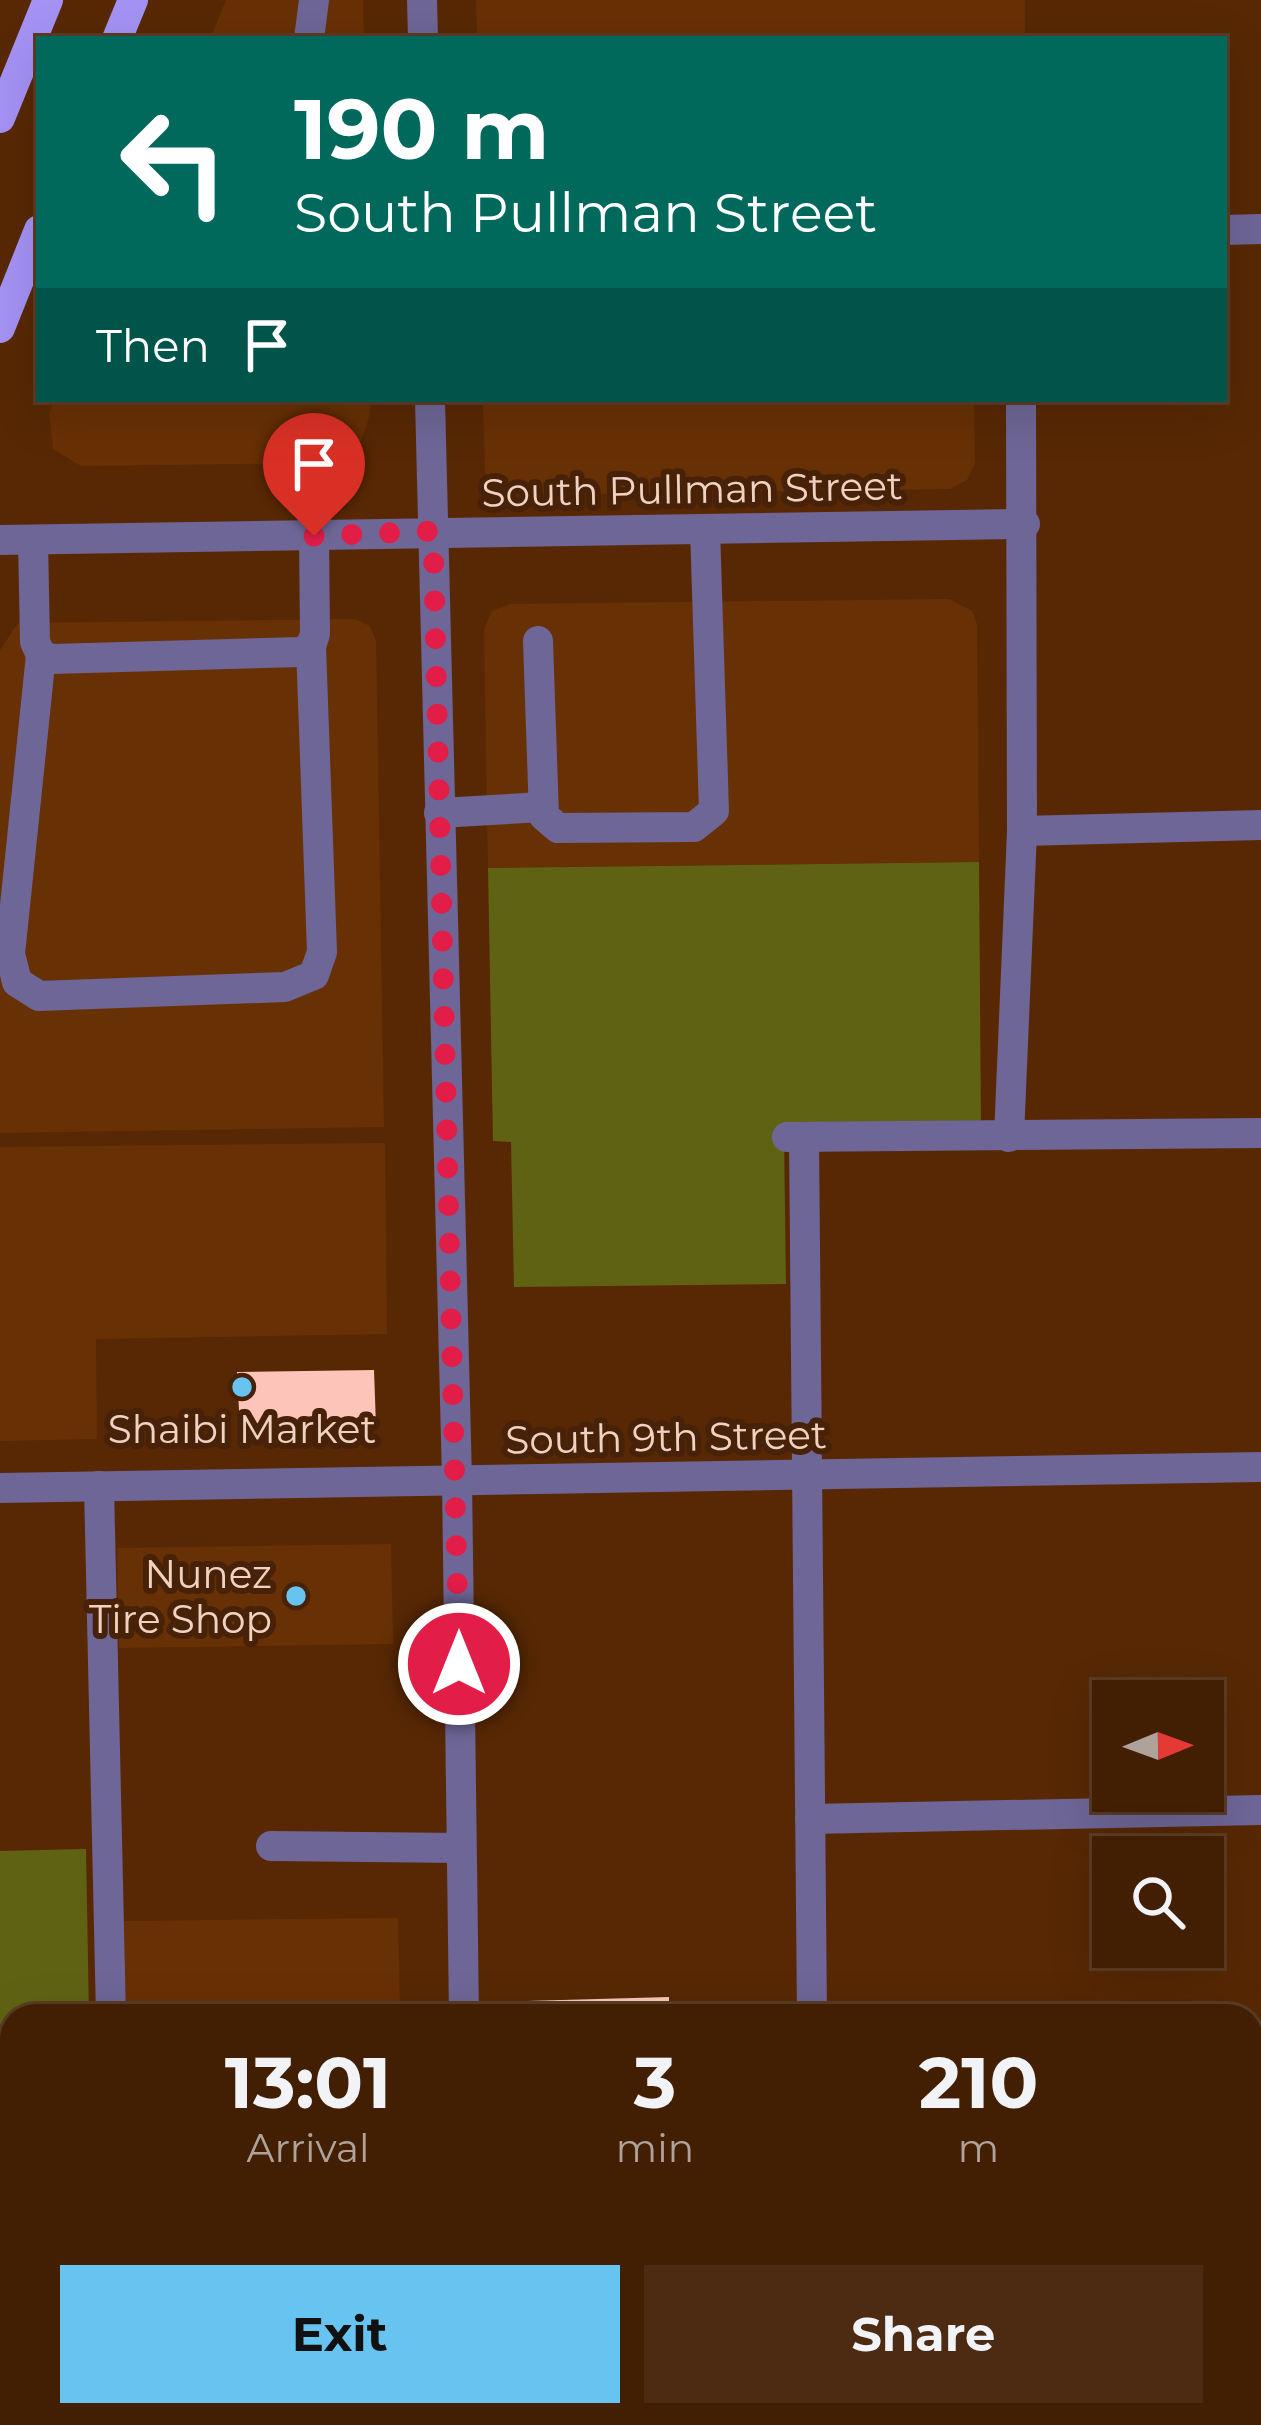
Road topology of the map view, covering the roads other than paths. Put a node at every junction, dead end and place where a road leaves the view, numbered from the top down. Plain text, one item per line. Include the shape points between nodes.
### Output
1 (48, 0) edge
2 (133, 0) edge
3 (314, 0) edge
4 (422, 0) edge
5 (118, 36) edge
6 (308, 36) edge
7 (423, 36) edge
8 (0, 118) edge
9 (1261, 229) edge
10 (1227, 230) edge
11 (36, 238) edge
12 (0, 328) edge
13 (430, 402) edge
14 (1021, 402) edge
15 (1025, 524) junction
16 (705, 529) junction
17 (433, 531) junction
18 (314, 536) junction
19 (0, 540) edge
20 (33, 540) junction
21 (538, 641) dead end
22 (311, 646) junction
23 (41, 655) junction
24 (543, 807) junction
25 (439, 813) junction
26 (1261, 825) edge
27 (1022, 831) junction
28 (1261, 1133) edge
29 (1010, 1137) junction
30 (1261, 1467) edge
31 (808, 1474) junction
32 (458, 1480) junction
33 (99, 1486) junction
34 (0, 1488) edge
35 (1261, 1810) edge
36 (810, 1819) junction
37 (272, 1846) dead end
38 (460, 1848) junction
39 (110, 2004) edge
40 (464, 2004) edge
41 (812, 2004) edge

1 - 8 main road
2 - 5 main road
3 - 6 street
4 - 7 street
9 - 10 street
11 - 12 main road
13 - 17 street
14 - 15 street
15 - 16 street, South Pullman Street
15 - 27 street
16 - 17 street, South Pullman Street
16 - 24 street via 714,811 694,827 558,828
17 - 18 street, South Pullman Street
17 - 25 street
18 - 20 street, South Pullman Street
18 - 22 street
19 - 20 street, South Pullman Street
20 - 23 street
21 - 24 street
22 - 23 street
22 - 23 street via 322,952 314,975 285,987 39,996 17,982 10,954
24 - 25 street
25 - 32 street
26 - 27 street
27 - 29 street
28 - 29 street
29 - 31 street via 794,1137
30 - 31 street, South 9th Street
31 - 32 street, South 9th Street
31 - 36 street
32 - 33 street, South 9th Street
32 - 38 street
33 - 34 street, South 9th Street
33 - 39 street
35 - 36 street
36 - 41 street
37 - 38 street
38 - 40 street

